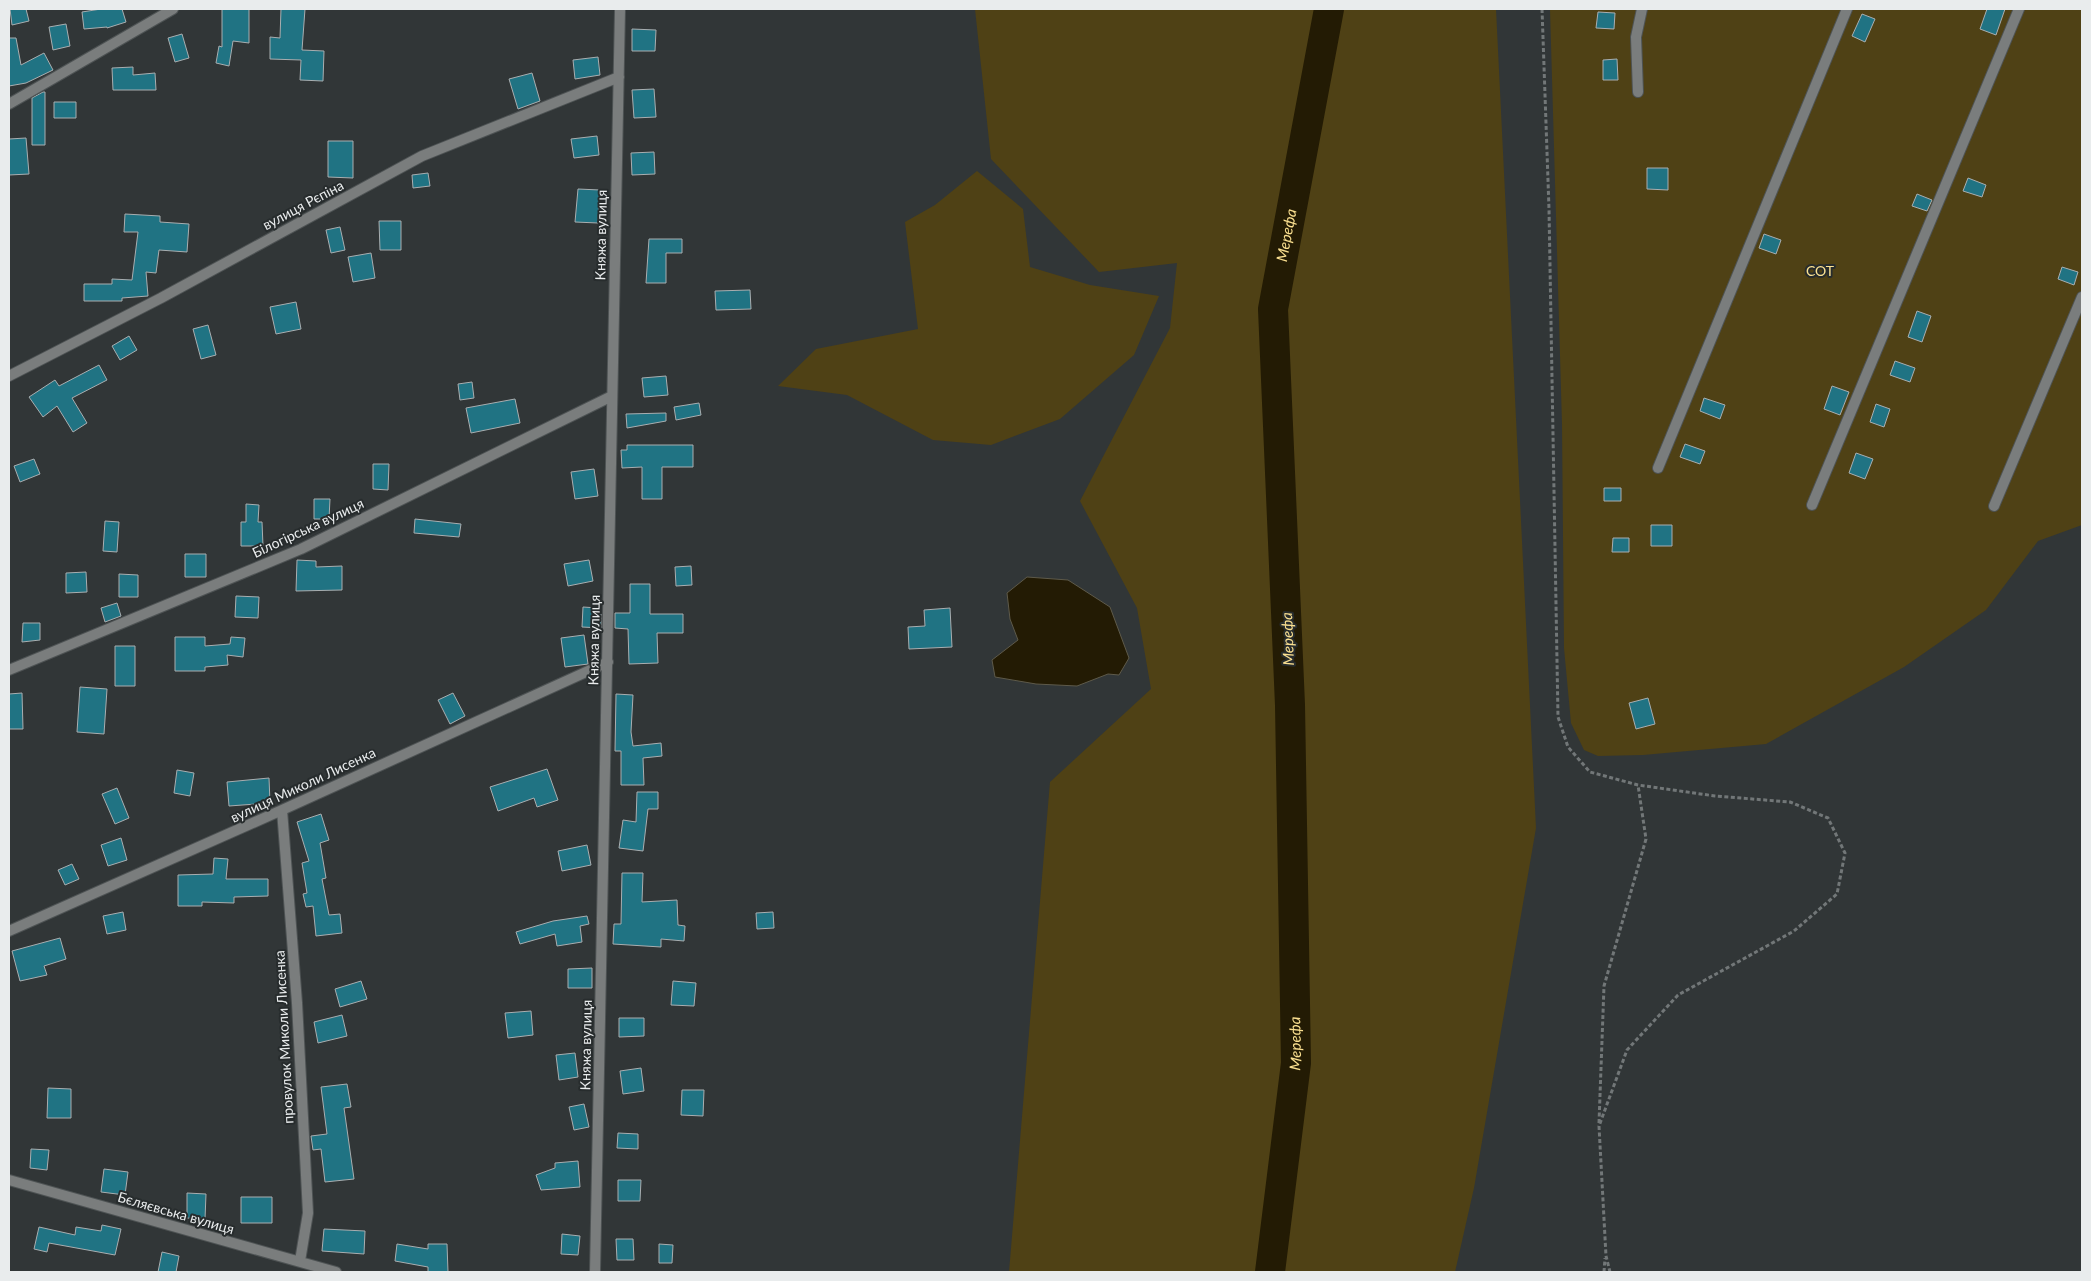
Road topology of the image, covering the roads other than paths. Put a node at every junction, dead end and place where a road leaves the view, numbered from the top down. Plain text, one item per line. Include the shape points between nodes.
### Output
1 (173, 9) edge
2 (620, 9) edge
3 (1642, 9) edge
4 (1847, 9) edge
5 (2019, 9) edge
6 (619, 77) junction
7 (1638, 92) dead end
8 (9, 104) edge
9 (2082, 296) edge
10 (9, 376) edge
11 (612, 396) junction
12 (1658, 468) dead end
13 (1812, 505) dead end
14 (1994, 506) dead end
15 (608, 662) junction
16 (9, 670) edge
17 (282, 810) junction
18 (9, 931) edge
19 (9, 1180) edge
20 (300, 1261) junction
21 (336, 1272) edge
22 (595, 1272) edge

1 - 8 street
2 - 6 street, Княжа вулиця
3 - 7 street via 1636,37
4 - 12 street
5 - 13 street
6 - 10 street, вулиця Рєпіна via 422,156 161,298
6 - 11 street, Княжа вулиця
9 - 14 street
11 - 15 street, Княжа вулиця
11 - 16 street, Білогірська вулиця via 301,549
15 - 17 street, вулиця Миколи Лисенка
15 - 22 street, Княжа вулиця
17 - 18 street, вулиця Миколи Лисенка
17 - 20 street, провулок Миколи Лисенка via 297,1003 308,1213
19 - 20 street, Бєляєвська вулиця
20 - 21 street, Бєляєвська вулиця

